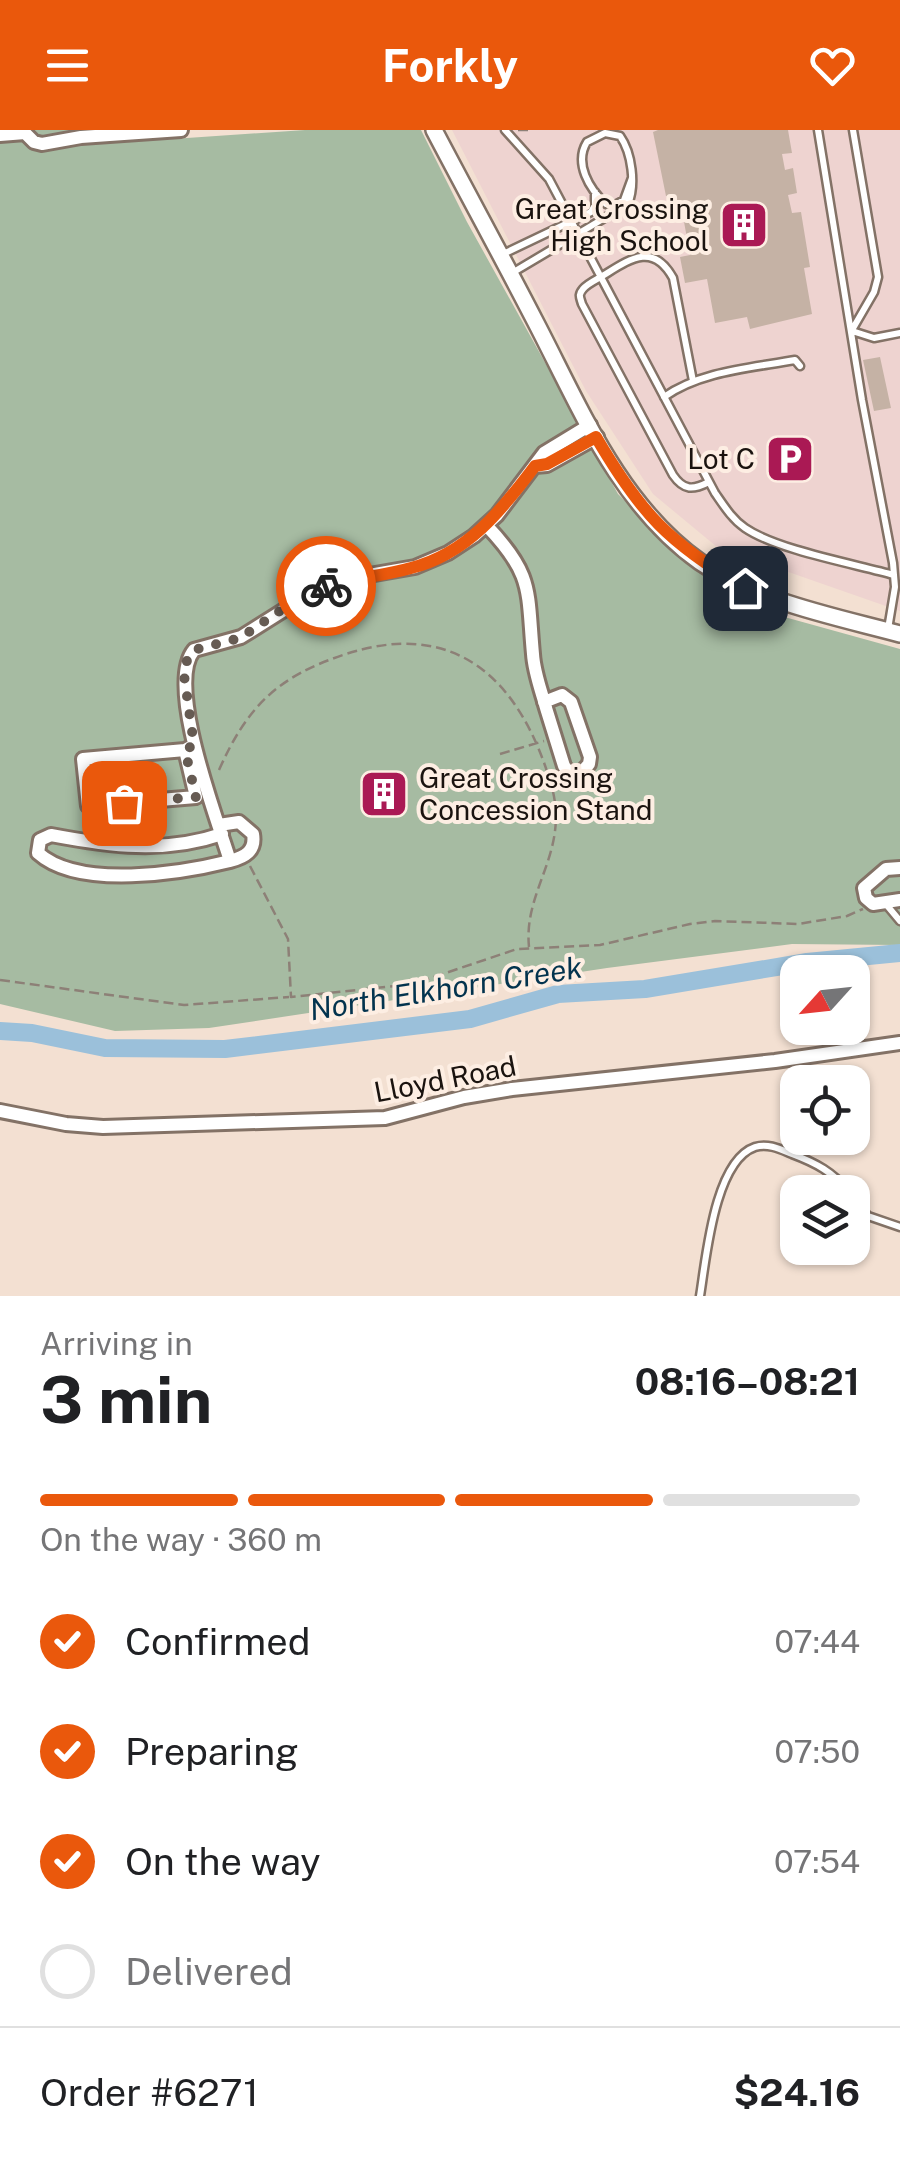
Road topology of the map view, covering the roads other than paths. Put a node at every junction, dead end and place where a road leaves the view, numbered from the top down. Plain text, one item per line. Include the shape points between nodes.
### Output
1 (172, 130) edge
2 (181, 130) edge
3 (434, 130) edge
4 (505, 130) edge
5 (818, 130) edge
6 (853, 130) edge
7 (0, 136) edge
8 (632, 178) junction
9 (595, 191) junction
10 (571, 219) junction
11 (578, 234) junction
12 (501, 255) junction
13 (511, 274) junction
14 (600, 277) junction
15 (851, 331) junction
16 (900, 333) edge
17 (800, 366) dead end
18 (693, 381) junction
19 (664, 397) junction
20 (593, 431) junction
21 (709, 482) junction
22 (486, 525) junction
23 (894, 575) junction
24 (894, 632) edge
25 (544, 702) junction
26 (190, 747) junction
27 (220, 830) junction
28 (230, 861) junction
29 (900, 868) edge
30 (900, 900) edge
31 (884, 903) junction
32 (900, 921) edge
33 (900, 1043) edge
34 (0, 1111) edge
35 (834, 1175) edge
36 (870, 1217) edge
37 (900, 1227) edge
38 (700, 1296) edge

1 - 2 street
1 - 7 street via 42,144 24,133
3 - 12 street
4 - 10 lane via 549,179
5 - 15 lane
6 - 15 lane via 878,276
8 - 9 lane via 620,204 606,204
8 - 9 lane via 624,142 606,133 581,154
8 - 11 lane via 628,204
9 - 10 lane via 592,210
10 - 11 lane
10 - 12 lane
11 - 13 lane
11 - 14 lane
12 - 13 street
13 - 20 street
14 - 18 lane via 638,256 666,267
14 - 19 lane
14 - 21 lane via 581,293 585,310 677,481 690,489
15 - 16 lane via 874,338
15 - 23 lane
17 - 18 lane via 795,360
18 - 19 lane
19 - 21 lane
20 - 22 street via 544,453
20 - 24 street via 642,509 700,562 745,588
21 - 23 lane via 747,530
22 - 25 street via 510,550 526,582
22 - 26 street via 415,568 319,588 240,638 194,650 184,675
23 - 24 lane
25 - 25 street via 568,771 585,770 590,757 572,702 562,695
26 - 26 street via 83,760 88,806 196,797
26 - 27 street
27 - 28 street
27 - 28 street via 239,822 252,834 247,855
27 - 28 street via 190,844 144,847 51,835 40,840 38,853 72,869 125,875
29 - 31 street via 886,868 864,888 873,904
30 - 31 street
31 - 32 lane
33 - 34 street, Lloyd Road via 512,1089 368,1120 103,1127
35 - 38 lane via 775,1146 748,1151 719,1198
36 - 37 lane

